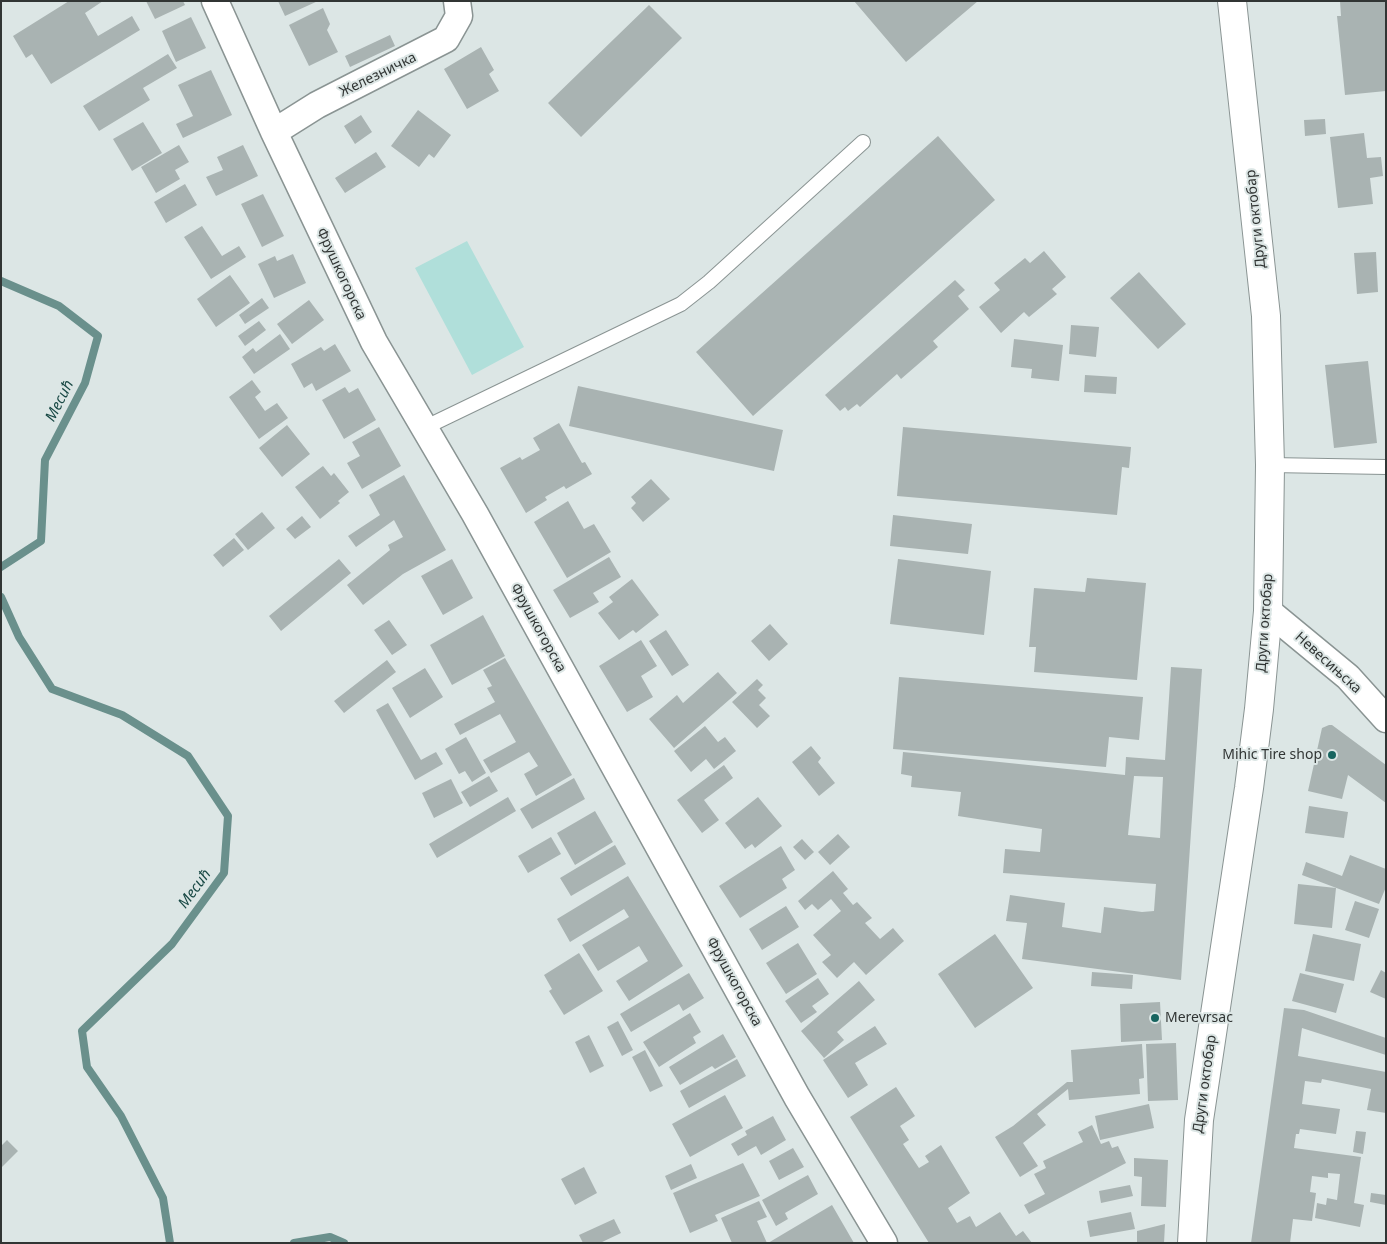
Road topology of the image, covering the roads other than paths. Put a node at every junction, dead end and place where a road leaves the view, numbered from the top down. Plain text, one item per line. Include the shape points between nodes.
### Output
1 (215, 1) edge
2 (457, 1) edge
3 (1232, 1) edge
4 (274, 132) junction
5 (863, 142) dead end
6 (426, 427) junction
7 (1270, 465) junction
8 (1386, 468) edge
9 (1268, 611) junction
10 (1386, 719) edge
11 (884, 1243) edge
12 (1192, 1243) edge

1 - 4 street, Фрушкогорска
2 - 4 street, Железничка via 459,16 446,39 317,105
3 - 7 main road, Други октобар via 1266,316
4 - 6 street, Фрушкогорска via 374,342
5 - 6 lane via 710,282 681,304
6 - 11 street, Фрушкогорска via 797,1097
7 - 8 lane
7 - 9 main road, Други октобар
9 - 10 street, Невесињска via 1348,677
9 - 12 main road, Други октобар via 1249,788 1199,1120

